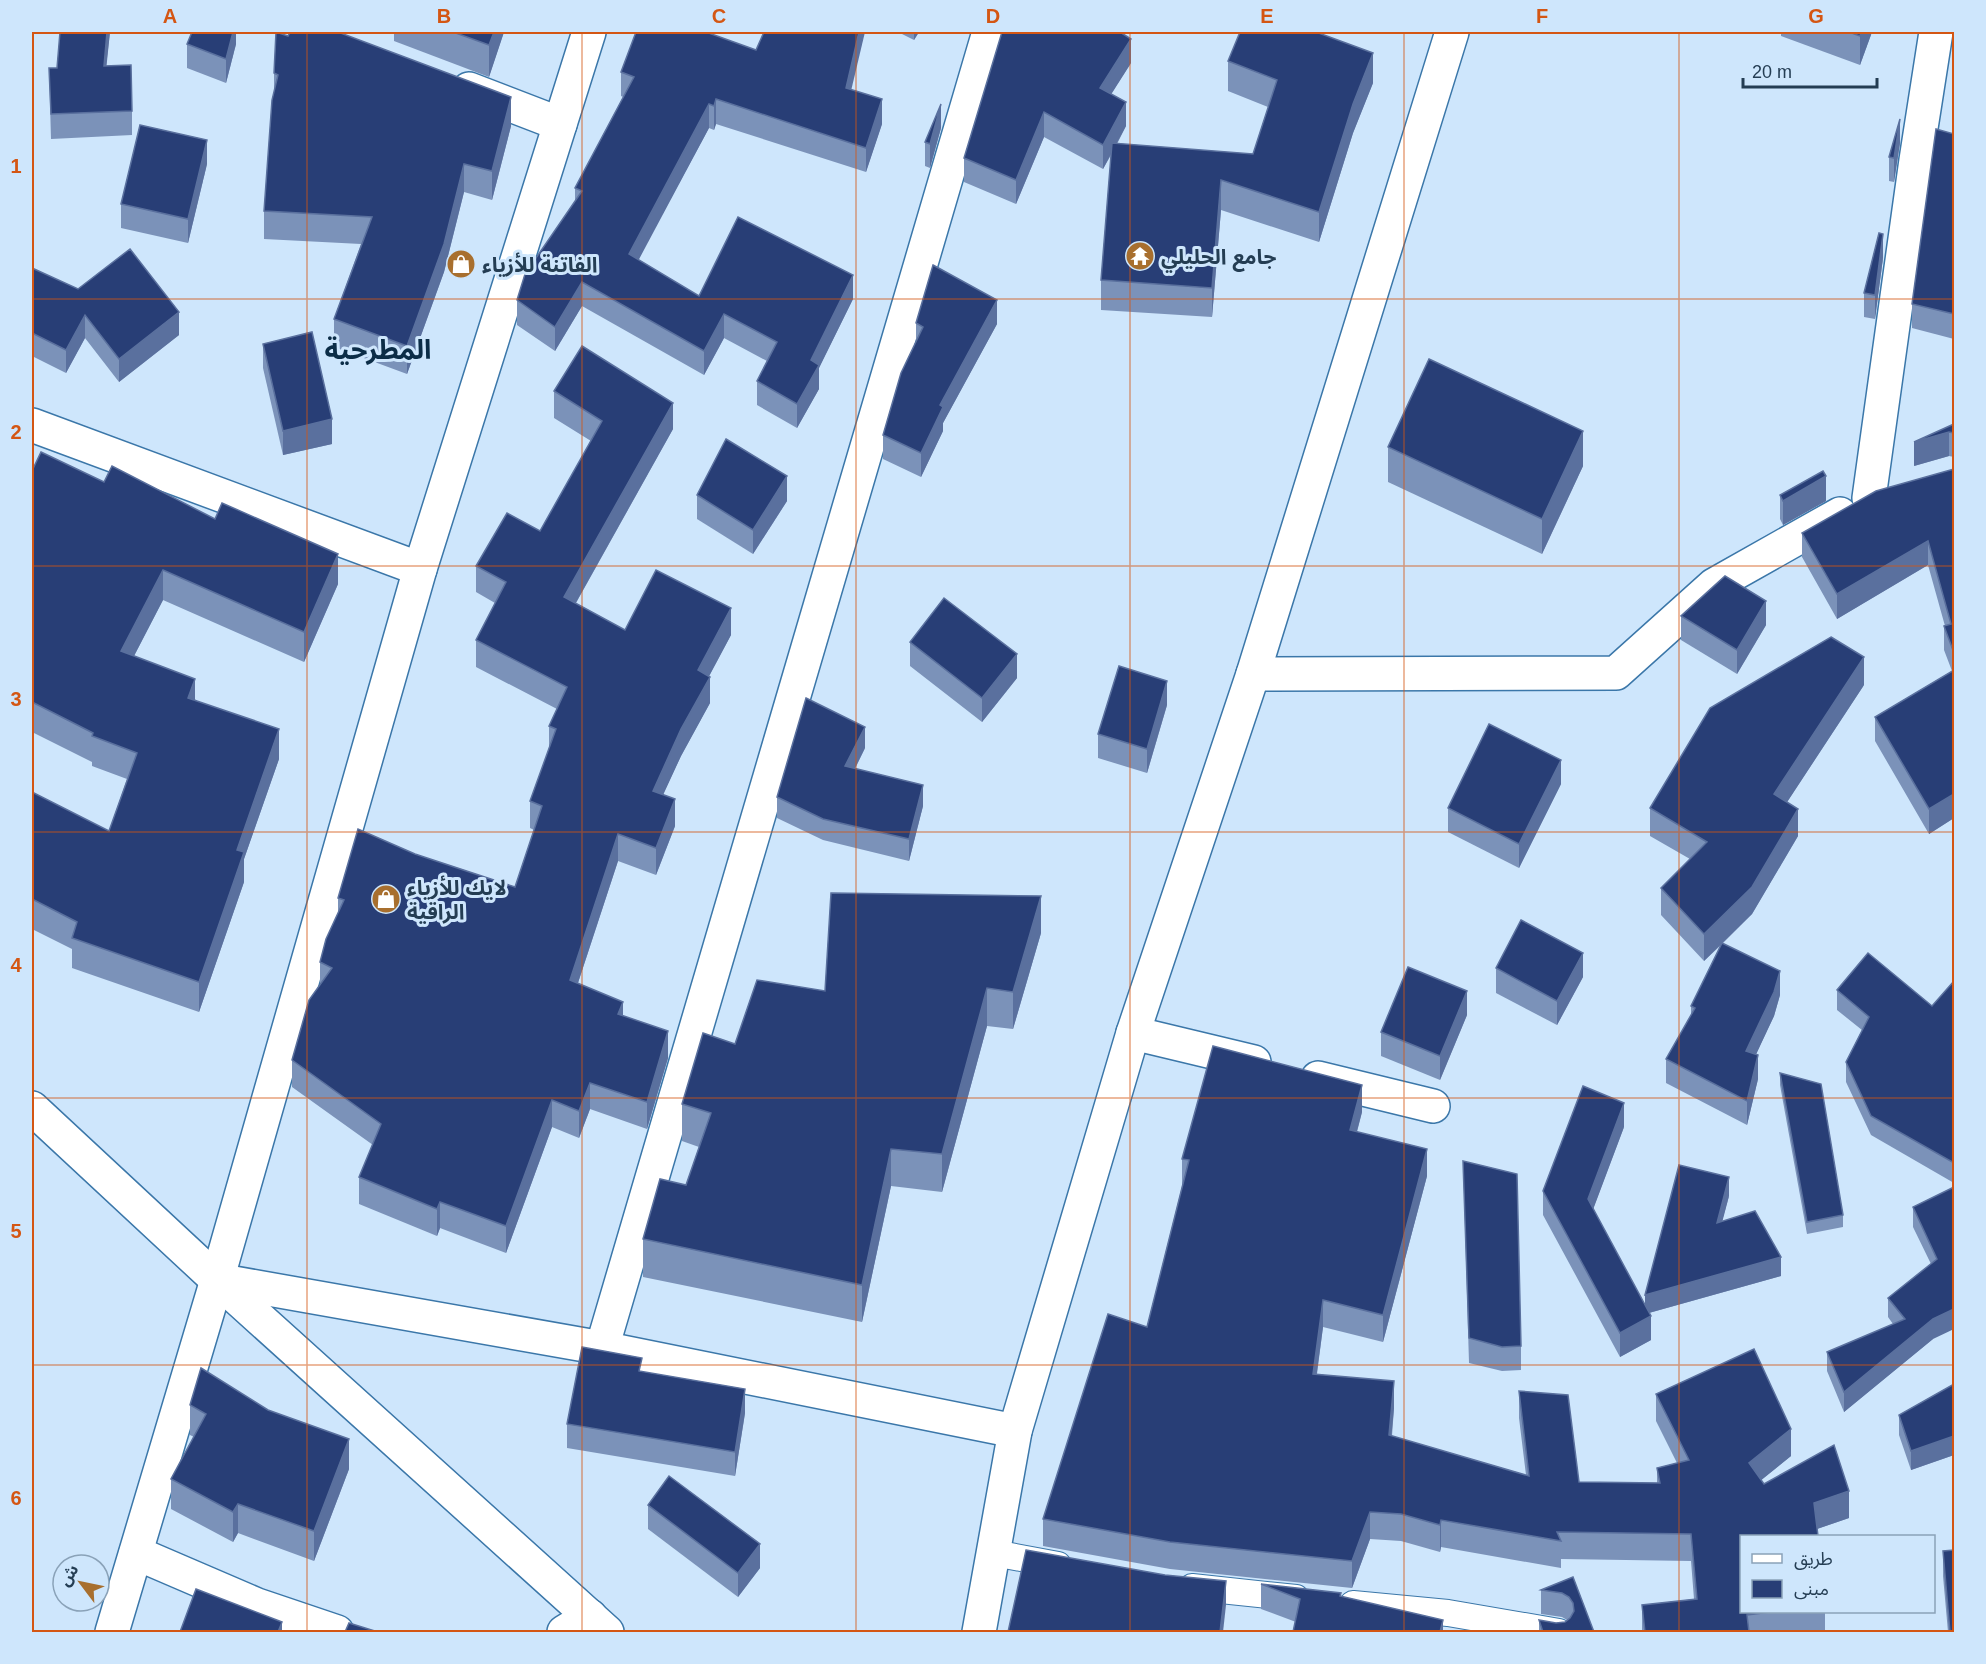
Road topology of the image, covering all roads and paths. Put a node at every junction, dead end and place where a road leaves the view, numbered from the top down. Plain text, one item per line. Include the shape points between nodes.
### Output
1 (589, 32) edge
2 (989, 32) edge
3 (1452, 32) edge
4 (1936, 32) edge
5 (439, 78) edge
6 (560, 124) junction
7 (32, 425) edge
8 (1901, 489) edge
9 (1869, 498) junction
10 (420, 569) junction
11 (1253, 674) junction
12 (1133, 1033) junction
13 (1433, 1106) dead end
14 (32, 1108) edge
15 (217, 1280) junction
16 (602, 1348) junction
17 (1015, 1431) junction
18 (136, 1553) junction
19 (994, 1553) junction
20 (1086, 1570) edge
21 (1168, 1584) edge
22 (586, 1628) edge
23 (112, 1632) edge
24 (337, 1632) edge
25 (979, 1632) edge
26 (1559, 1632) edge

1 - 6 street
2 - 16 street
3 - 11 street
4 - 9 street
5 - 6 street
6 - 10 street
7 - 10 street
8 - 9 street
9 - 11 street via 1714,585 1616,674
10 - 15 street
11 - 12 street
12 - 13 street
12 - 17 street
14 - 15 street
15 - 16 street
15 - 18 street
15 - 22 street
16 - 17 street
17 - 19 street
18 - 23 street
18 - 24 street via 257,1605
19 - 20 lane
19 - 25 street
21 - 26 lane via 1448,1613

